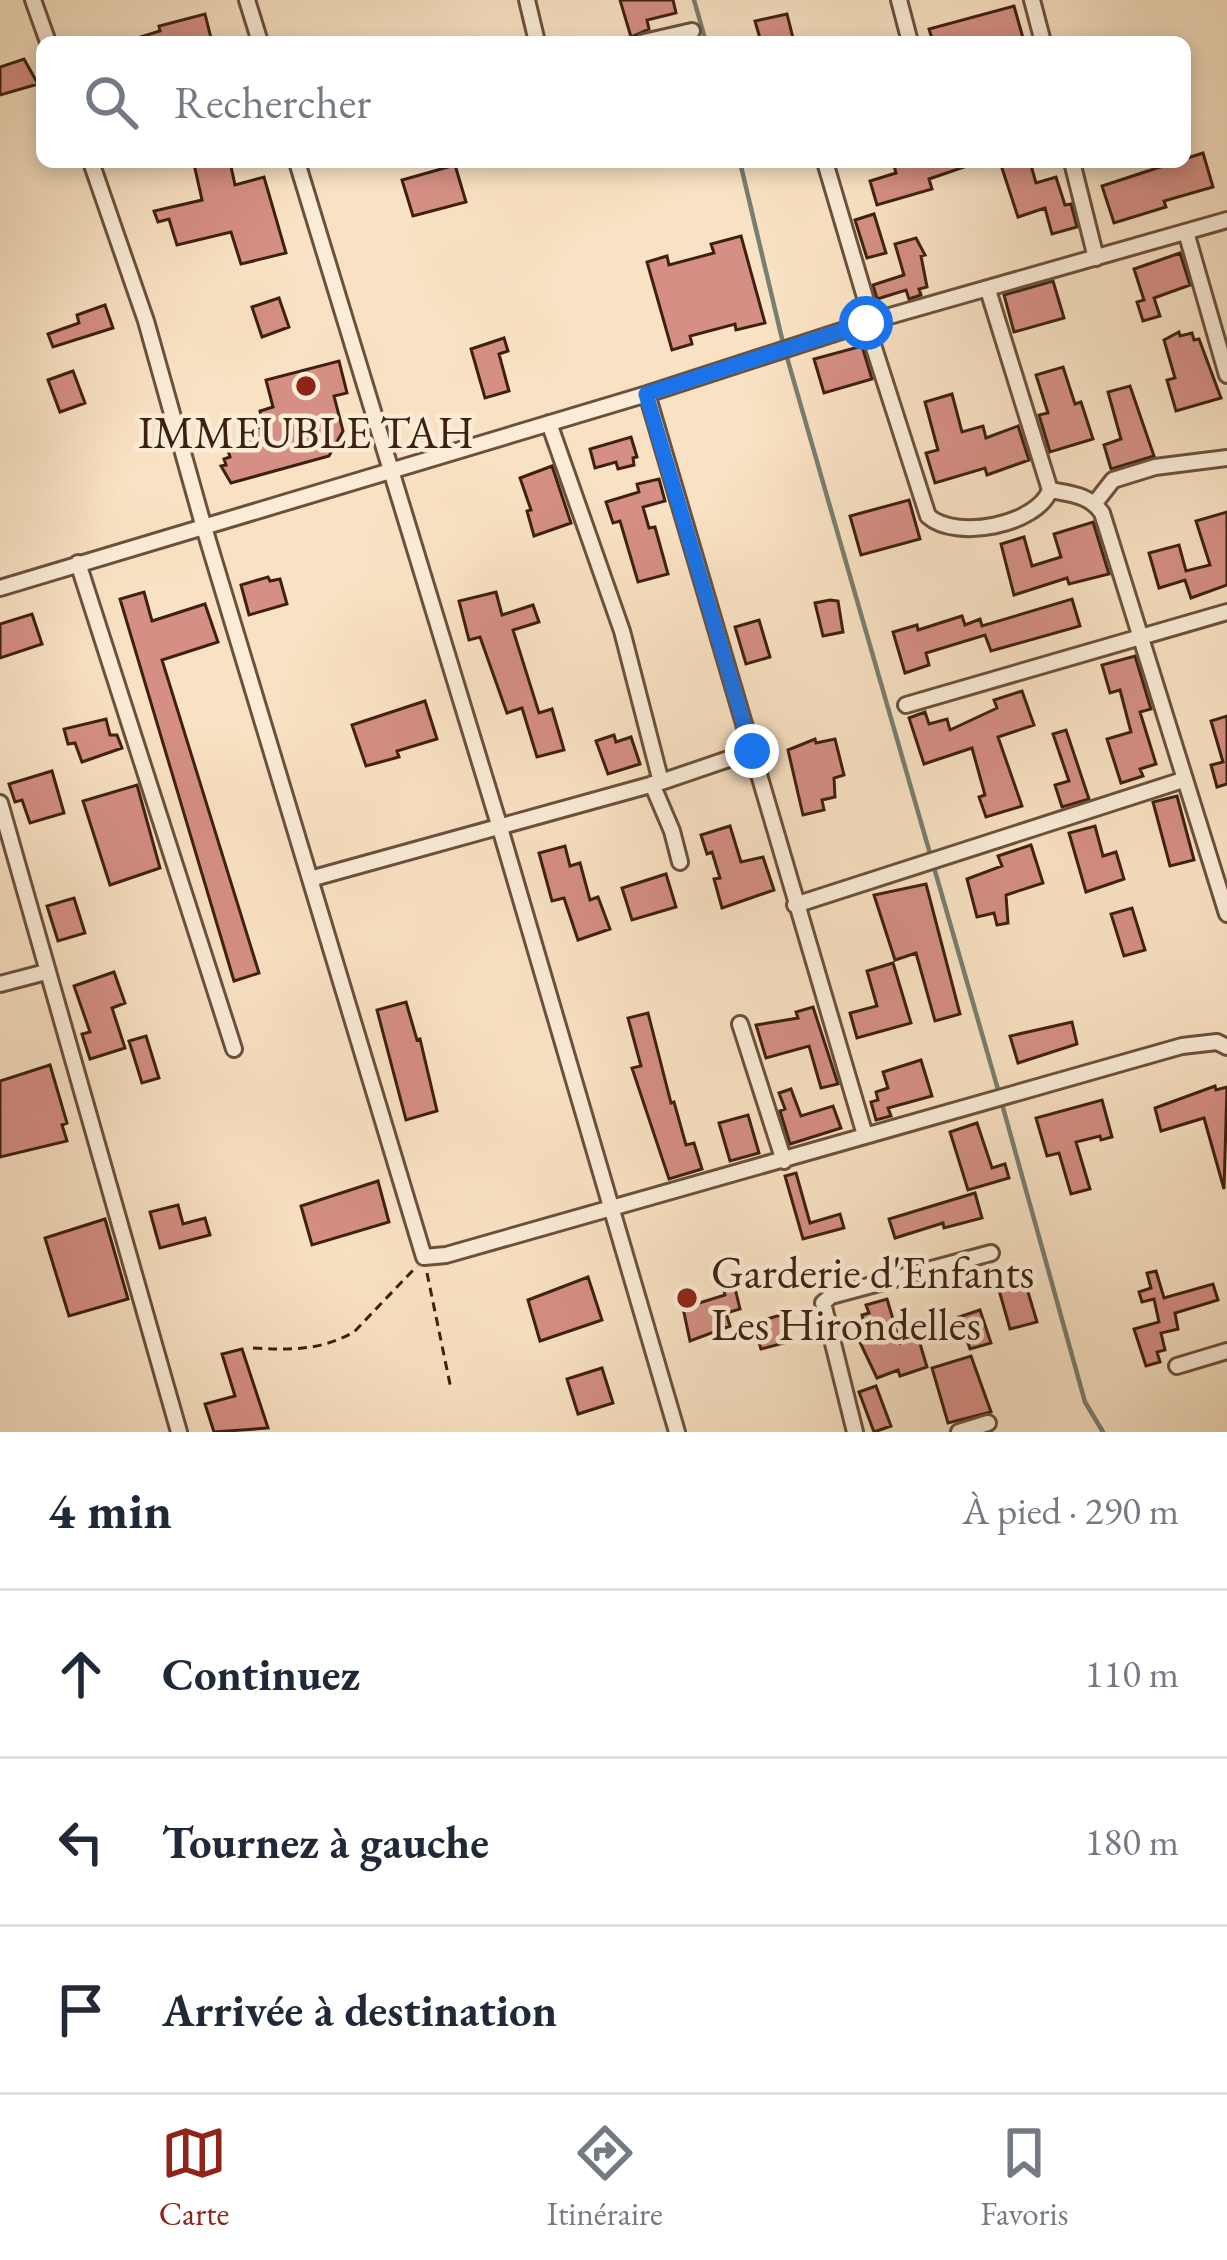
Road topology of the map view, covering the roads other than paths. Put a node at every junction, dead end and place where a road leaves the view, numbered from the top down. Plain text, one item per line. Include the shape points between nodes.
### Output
1 (33, 0) edge
2 (248, 0) edge
3 (527, 0) edge
4 (899, 0) edge
5 (1032, 0) edge
6 (692, 31) dead end
7 (46, 36) edge
8 (258, 36) edge
9 (536, 36) edge
10 (670, 36) edge
11 (908, 36) edge
12 (1041, 36) edge
13 (93, 168) edge
14 (299, 168) edge
15 (828, 168) edge
16 (1073, 168) edge
17 (1227, 220) edge
18 (1186, 232) junction
19 (1096, 259) junction
20 (988, 290) junction
21 (869, 322) junction
22 (1227, 375) edge
23 (646, 394) junction
24 (549, 423) junction
25 (1227, 458) edge
26 (390, 470) junction
27 (1050, 490) junction
28 (1095, 503) junction
29 (203, 524) junction
30 (78, 563) junction
31 (0, 588) edge
32 (1227, 612) edge
33 (1142, 635) junction
34 (906, 705) dead end
35 (752, 751) junction
36 (1183, 780) junction
37 (656, 783) junction
38 (0, 803) edge
39 (500, 828) junction
40 (680, 862) dead end
41 (310, 879) junction
42 (795, 905) junction
43 (1227, 914) edge
44 (46, 972) junction
45 (0, 984) edge
46 (740, 1024) dead end
47 (1227, 1047) edge
48 (234, 1049) dead end
49 (865, 1136) junction
50 (784, 1161) junction
51 (612, 1207) junction
52 (991, 1253) dead end
53 (1227, 1351) edge
54 (1177, 1366) dead end
55 (988, 1423) dead end
56 (179, 1432) edge
57 (677, 1432) edge
58 (855, 1432) edge
59 (959, 1432) edge

1 - 7 street
2 - 8 street
3 - 9 street
4 - 11 street
5 - 12 street
6 - 10 street
13 - 29 street
14 - 26 street
15 - 21 street
16 - 19 street
17 - 18 street
18 - 19 street
18 - 22 street
19 - 20 street
20 - 21 street
20 - 27 street
21 - 23 street
21 - 27 street via 928,517 974,528 1004,522 1037,509
23 - 24 street
23 - 35 street
24 - 26 street
24 - 37 street via 622,632
25 - 28 street via 1113,480
26 - 29 street
26 - 39 street
27 - 28 street
28 - 33 street
29 - 30 street
29 - 41 street
30 - 31 street
30 - 48 street
32 - 33 street
33 - 34 street
33 - 36 street
35 - 37 street
35 - 42 street
36 - 42 street
36 - 43 street
37 - 39 street
37 - 40 street
38 - 44 street
39 - 41 street
39 - 51 street
41 - 51 street via 424,1257
42 - 49 street
44 - 45 street
44 - 56 street
46 - 50 street
47 - 49 street via 1182,1046
49 - 50 street
50 - 51 street
51 - 57 street
52 - 58 street via 823,1303
53 - 54 street
55 - 59 street

